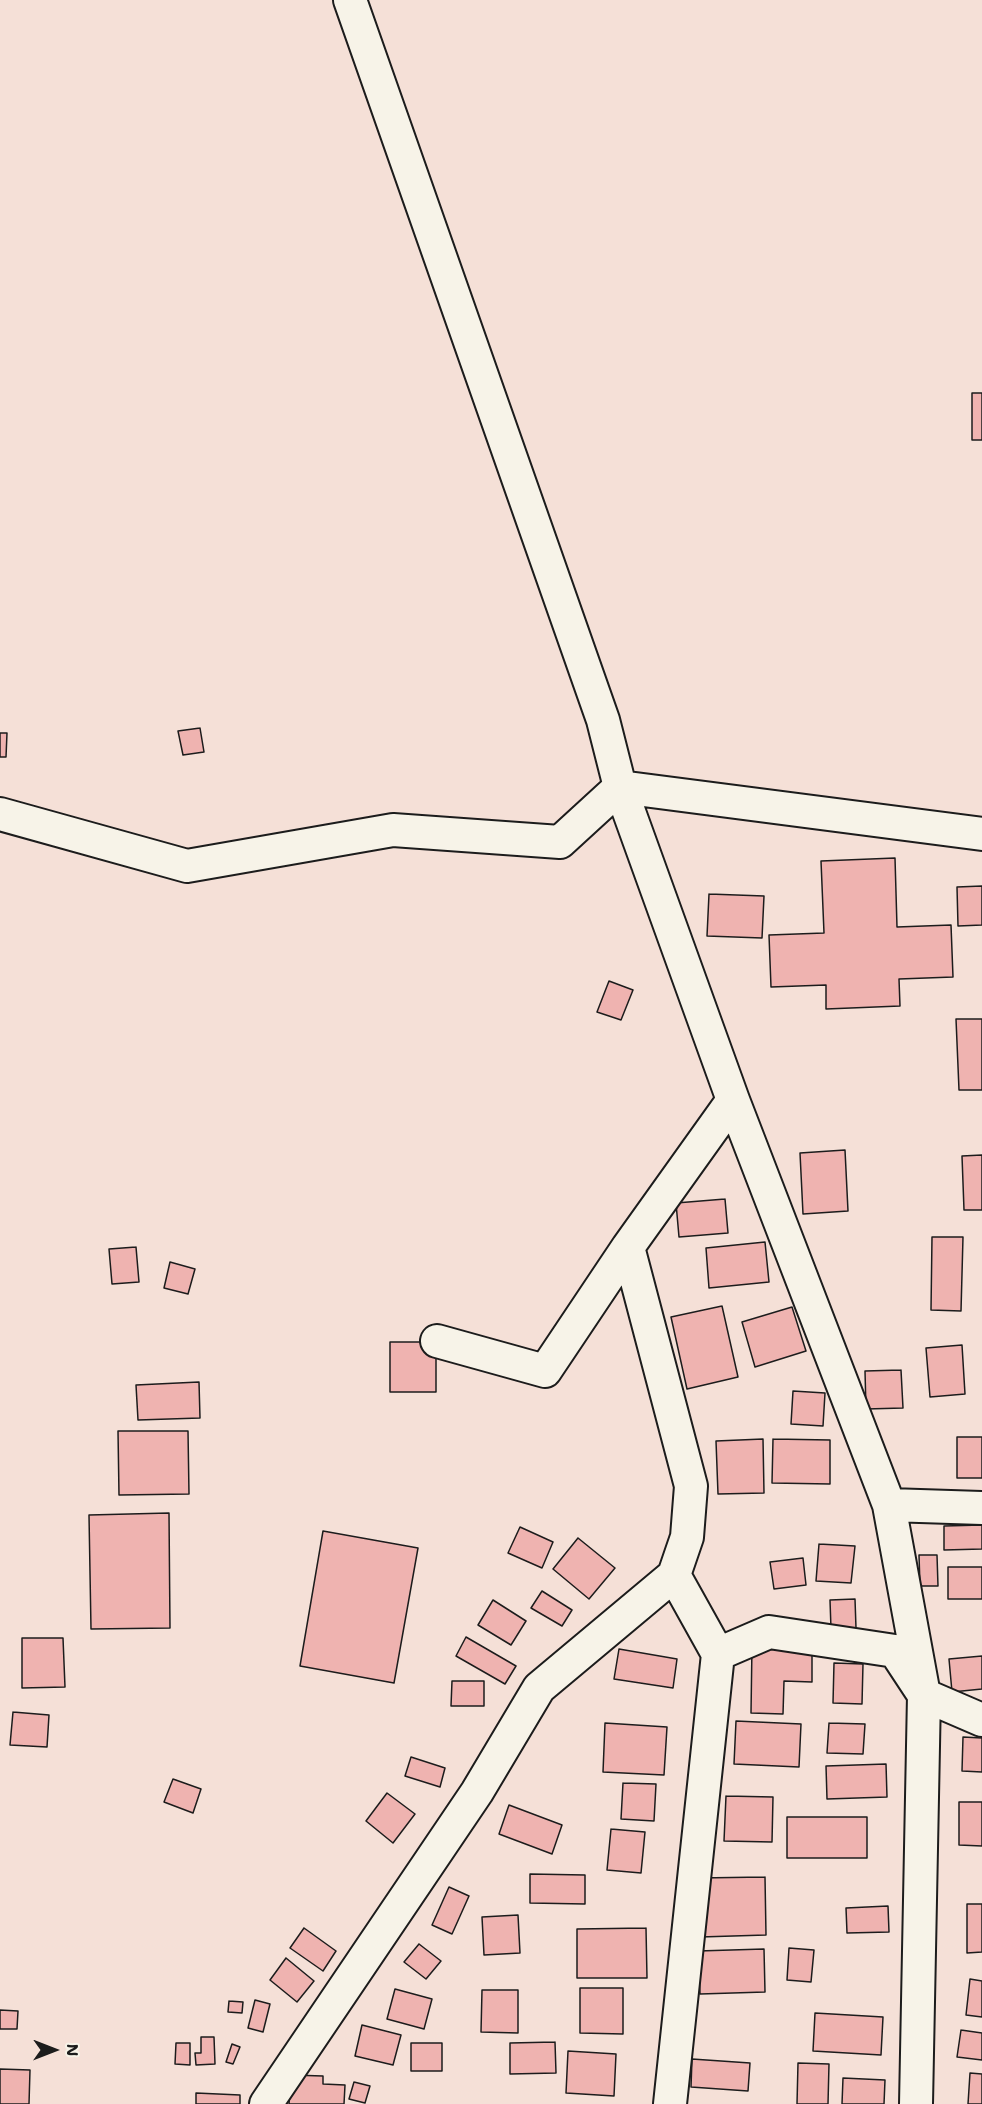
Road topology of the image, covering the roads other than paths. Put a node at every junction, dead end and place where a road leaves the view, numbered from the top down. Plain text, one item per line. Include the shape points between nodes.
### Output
1 (350, 0) edge
2 (620, 787) junction
3 (0, 814) edge
4 (982, 834) edge
5 (733, 1100) junction
6 (628, 1247) junction
7 (438, 1341) dead end
8 (889, 1504) junction
9 (982, 1508) edge
10 (674, 1575) junction
11 (718, 1654) junction
12 (924, 1695) junction
13 (982, 1720) edge
14 (266, 2104) edge
15 (670, 2104) edge
16 (916, 2104) edge

1 - 2 street via 603,720
2 - 3 street via 560,842 393,830 187,866
2 - 4 street
2 - 5 street
5 - 6 street
5 - 8 street
6 - 7 street via 545,1371
6 - 10 street via 691,1486 687,1537
8 - 9 street
8 - 12 street
10 - 11 street
10 - 14 street via 539,1688 477,1792
11 - 12 street via 768,1632 896,1651
11 - 15 street
12 - 13 street
12 - 16 street

